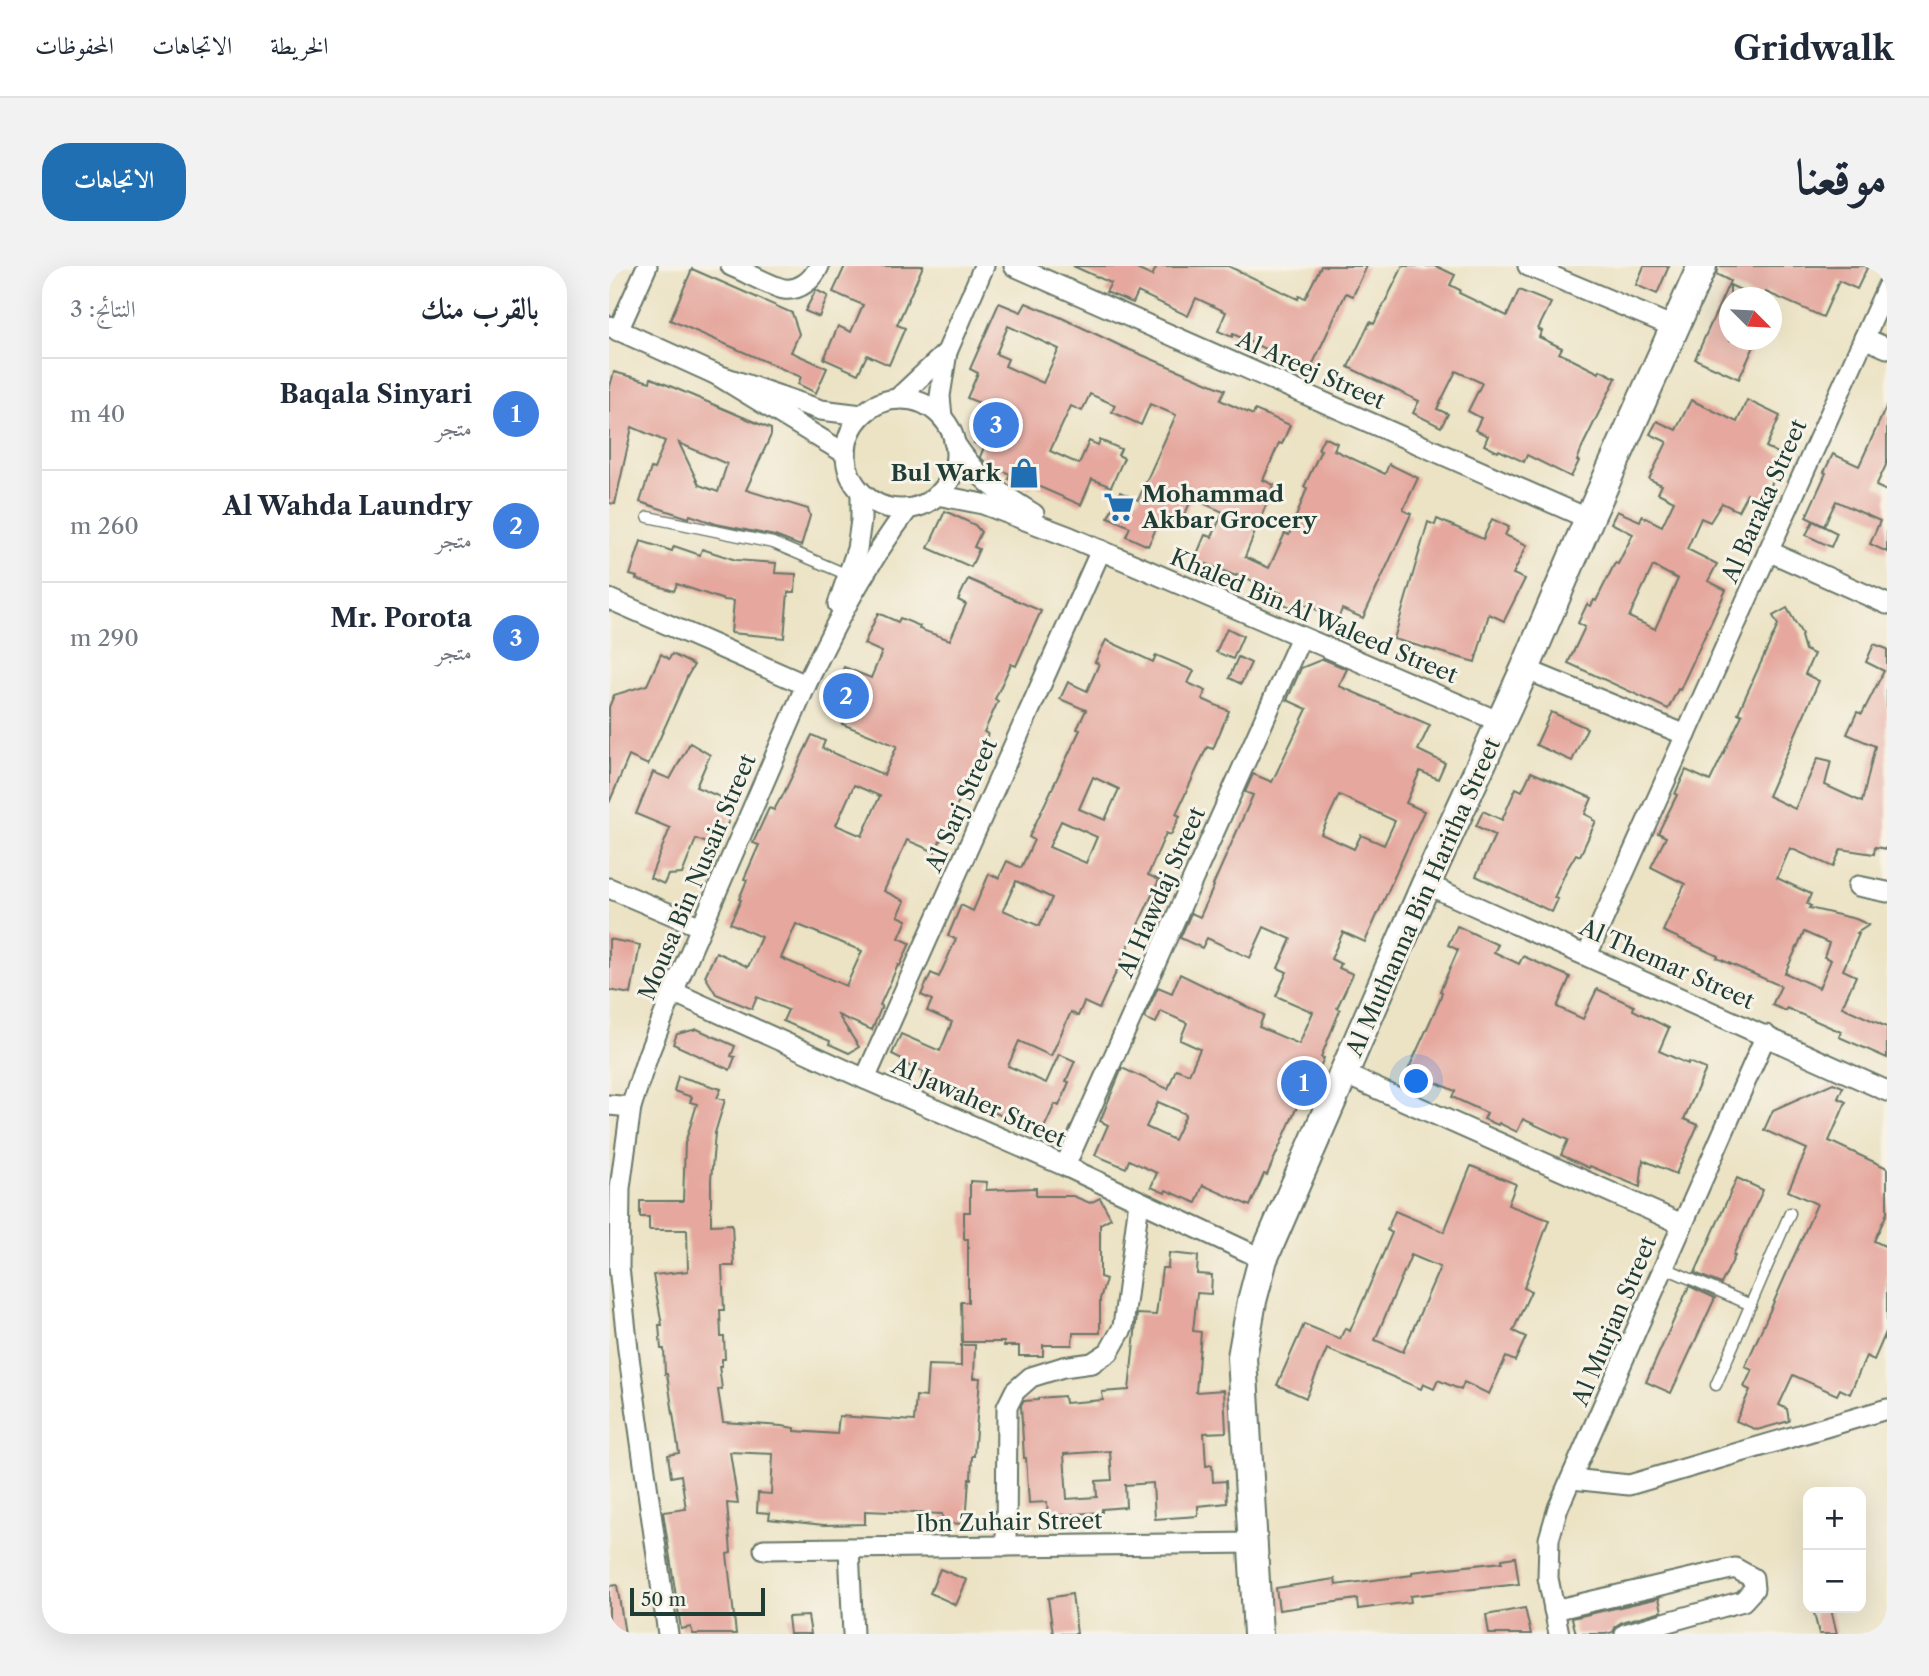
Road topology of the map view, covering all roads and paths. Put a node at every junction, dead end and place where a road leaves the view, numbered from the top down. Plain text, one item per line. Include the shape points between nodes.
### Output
1 (647, 266) edge
2 (731, 266) edge
3 (819, 266) edge
4 (984, 266) edge
5 (1014, 266) edge
6 (1528, 266) edge
7 (1702, 266) edge
8 (1887, 286) edge
9 (1674, 327) junction
10 (614, 329) edge
11 (1864, 338) junction
12 (1887, 348) edge
13 (947, 352) junction
14 (715, 374) junction
15 (897, 399) junction
16 (862, 415) junction
17 (942, 417) junction
18 (954, 442) junction
19 (846, 454) junction
20 (861, 492) junction
21 (937, 495) junction
22 (908, 509) junction
23 (648, 517) dead end
24 (1589, 519) junction
25 (1070, 537) junction
26 (1101, 550) junction
27 (1768, 551) junction
28 (848, 575) junction
29 (609, 599) edge
30 (1887, 604) edge
31 (1301, 637) junction
32 (825, 645) junction
33 (1525, 668) junction
34 (806, 685) junction
35 (1500, 722) junction
36 (1686, 735) junction
37 (1426, 884) junction
38 (1858, 886) dead end
39 (609, 888) edge
40 (1887, 892) edge
41 (701, 927) junction
42 (1587, 955) junction
43 (673, 992) junction
44 (1766, 1035) junction
45 (1344, 1074) junction
46 (865, 1079) junction
47 (1887, 1091) edge
48 (609, 1105) edge
49 (631, 1107) junction
50 (1065, 1167) junction
51 (1139, 1201) junction
52 (1790, 1213) dead end
53 (1682, 1224) junction
54 (1263, 1259) junction
55 (1663, 1267) junction
56 (1751, 1304) junction
57 (1716, 1385) dead end
58 (1887, 1409) edge
59 (1572, 1479) junction
60 (1254, 1544) junction
61 (1006, 1546) junction
62 (764, 1549) dead end
63 (849, 1549) junction
64 (1554, 1610) junction
65 (668, 1634) edge
66 (853, 1634) edge
67 (1258, 1634) edge
68 (1559, 1634) edge
69 (1625, 1634) edge

1 - 10 street
2 - 3 street via 785,289 804,286
4 - 13 street
5 - 24 street, Al Areej Street
6 - 9 street
7 - 9 street, Al Muthanna Bin Haritha Street
8 - 11 street, Al Baraka Street
9 - 24 street, Al Muthanna Bin Haritha Street
10 - 14 street
11 - 12 street
11 - 27 street, Al Baraka Street
13 - 15 street
13 - 17 street via 940,396
14 - 16 street via 821,410
14 - 19 street
15 - 16 street
15 - 17 street via 929,407
16 - 19 street via 853,426
17 - 18 street
18 - 21 street via 953,471
18 - 25 street, Khaled Bin Al Waleed Street via 993,488
19 - 20 street
20 - 22 street via 890,508
20 - 28 street, Mousa Bin Nusair Street via 860,534
21 - 22 street
21 - 25 street, Khaled Bin Al Waleed Street via 983,504
22 - 32 street, Mousa Bin Nusair Street via 877,552
23 - 28 lane via 773,543
24 - 33 street, Al Muthanna Bin Haritha Street
25 - 26 street, Khaled Bin Al Waleed Street
26 - 31 street, Khaled Bin Al Waleed Street
26 - 46 street, Al Sarj Street
27 - 30 street
27 - 36 street, Al Baraka Street
28 - 32 street, Mousa Bin Nusair Street
29 - 34 street
31 - 35 street, Khaled Bin Al Waleed Street
31 - 50 street, Al Hawdaj Street
32 - 34 street, Mousa Bin Nusair Street
33 - 35 street, Al Muthanna Bin Haritha Street
33 - 36 street
34 - 41 street, Mousa Bin Nusair Street
35 - 37 street, Al Muthanna Bin Haritha Street
36 - 42 street, Al Baraka Street
37 - 42 street, Al Themar Street
37 - 45 street, Al Muthanna Bin Haritha Street
38 - 40 street
39 - 41 street
41 - 43 street, Mousa Bin Nusair Street
42 - 44 street, Al Themar Street
43 - 46 street, Al Jawaher Street
43 - 49 street, Mousa Bin Nusair Street
44 - 47 street, Al Themar Street
44 - 53 street, Al Murjan Street
45 - 53 street
45 - 54 street, Al Muthanna Bin Haritha Street
46 - 50 street, Al Jawaher Street
48 - 49 street
49 - 65 street, Mousa Bin Nusair Street via 619,1188 619,1267
50 - 51 street, Al Jawaher Street
51 - 54 street, Al Jawaher Street
51 - 61 street via 1123,1327 1109,1352 1092,1363 1031,1377 1015,1391 1007,1407
52 - 56 lane
53 - 55 street, Al Murjan Street
54 - 60 street, Al Muthanna Bin Haritha Street via 1242,1357
55 - 56 lane
55 - 59 street, Al Murjan Street
56 - 57 lane
58 - 59 street via 1629,1485
59 - 64 street, Al Murjan Street via 1549,1539 1548,1578
60 - 61 street, Ibn Zuhair Street
60 - 67 street, Al Muthanna Bin Haritha Street
61 - 63 street, Ibn Zuhair Street
62 - 63 street, Ibn Zuhair Street
63 - 66 street
64 - 68 street, Al Murjan Street
64 - 69 street via 1735,1568 1752,1578 1754,1589 1743,1601

